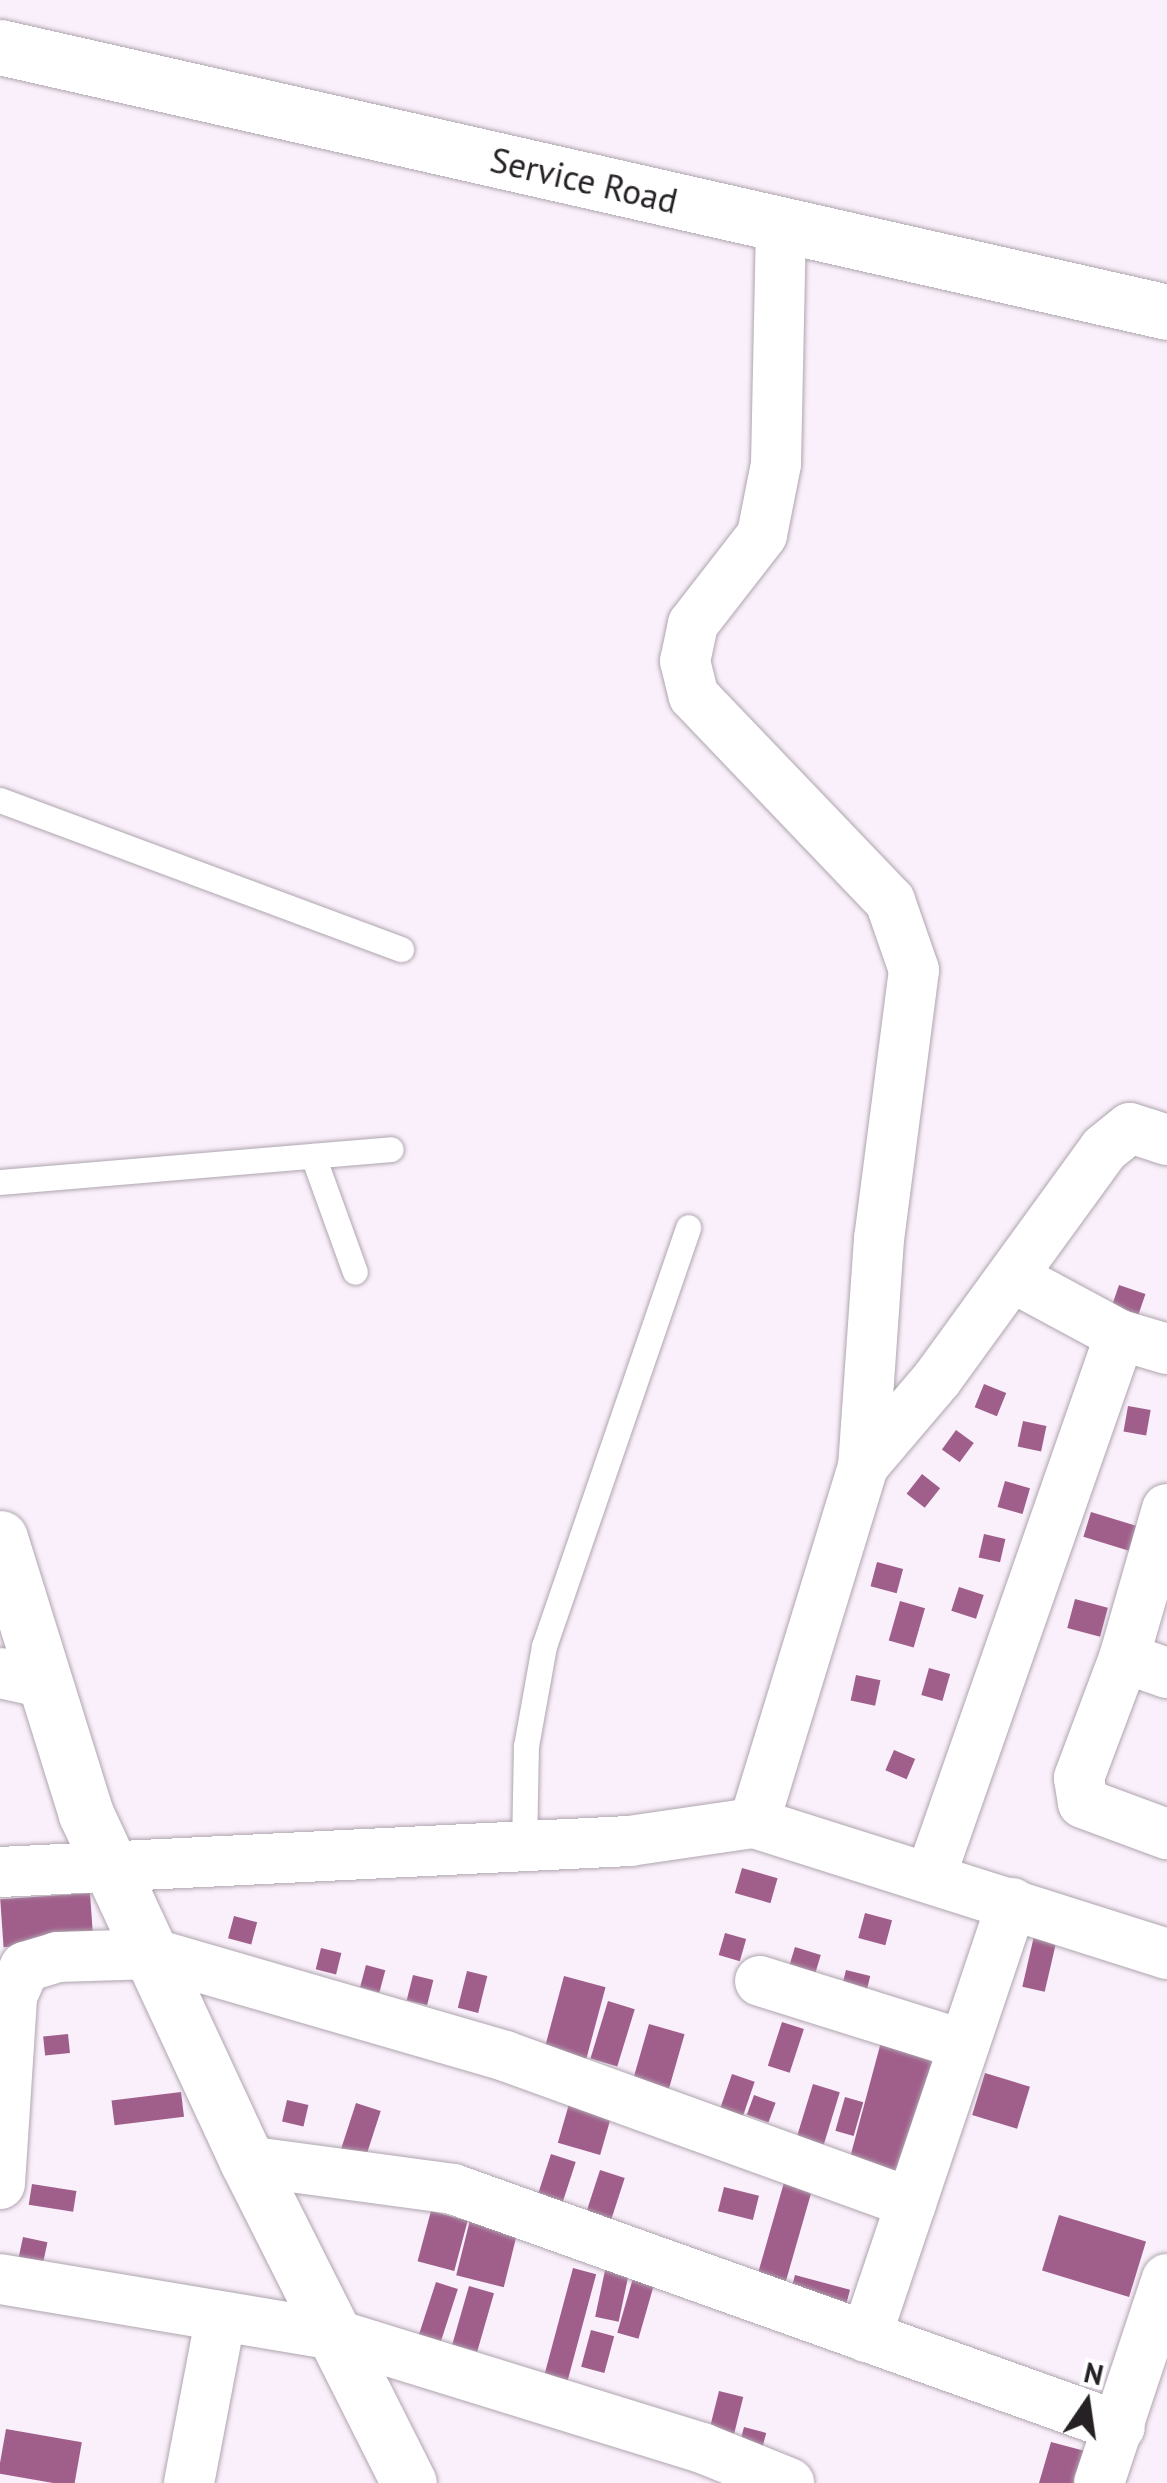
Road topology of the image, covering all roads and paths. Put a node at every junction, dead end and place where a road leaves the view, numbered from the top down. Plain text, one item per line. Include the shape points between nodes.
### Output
1 (0, 47) edge
2 (781, 224) junction
3 (1167, 312) edge
4 (0, 800) edge
5 (401, 949) dead end
6 (1167, 1140) edge
7 (391, 1149) dead end
8 (313, 1156) junction
9 (0, 1182) edge
10 (688, 1226) dead end
11 (355, 1272) dead end
12 (1014, 1278) junction
13 (1120, 1335) junction
14 (1167, 1350) edge
15 (863, 1466) junction
16 (1167, 1509) edge
17 (0, 1538) edge
18 (1146, 1666) edge
19 (20, 1677) edge
20 (754, 1823) junction
21 (1167, 1834) edge
22 (524, 1848) junction
23 (111, 1869) junction
24 (0, 1872) edge
25 (930, 1878) junction
26 (1012, 1903) junction
27 (154, 1954) junction
28 (1167, 1954) edge
29 (760, 1981) dead end
30 (964, 2045) junction
31 (247, 2161) junction
32 (0, 2184) edge
33 (911, 2204) junction
34 (0, 2279) edge
35 (1167, 2279) edge
36 (220, 2320) junction
37 (340, 2336) junction
38 (866, 2337) junction
39 (1120, 2426) junction
40 (189, 2483) edge
41 (410, 2483) edge
42 (789, 2483) edge
43 (1099, 2483) edge

1 - 2 main road, Service Road
2 - 3 main road, Service Road
2 - 15 street via 776,464 762,535 692,624 685,661 694,696 890,902 914,970 879,1239
4 - 5 lane
6 - 12 street via 1130,1128 1104,1149
7 - 8 lane
8 - 9 lane
8 - 11 lane
10 - 22 lane via 544,1646 526,1746
12 - 13 street
12 - 15 street
13 - 14 street
13 - 25 street
15 - 20 street
16 - 18 street
17 - 19 main road
18 - 21 street via 1079,1778 1083,1802
19 - 23 main road
20 - 22 street
20 - 25 street
22 - 23 street via 206,1859
23 - 24 street
23 - 27 main road
25 - 26 street
26 - 28 street
26 - 30 street
27 - 31 main road
27 - 32 street via 57,1956 25,1967 12,1996
27 - 33 street via 505,2056
29 - 30 street
30 - 33 street
31 - 37 main road
31 - 38 street via 453,2190
33 - 38 street
34 - 36 street
35 - 39 street
36 - 37 street
36 - 40 street
37 - 41 main road
37 - 42 street via 702,2448
38 - 39 street
39 - 43 street

